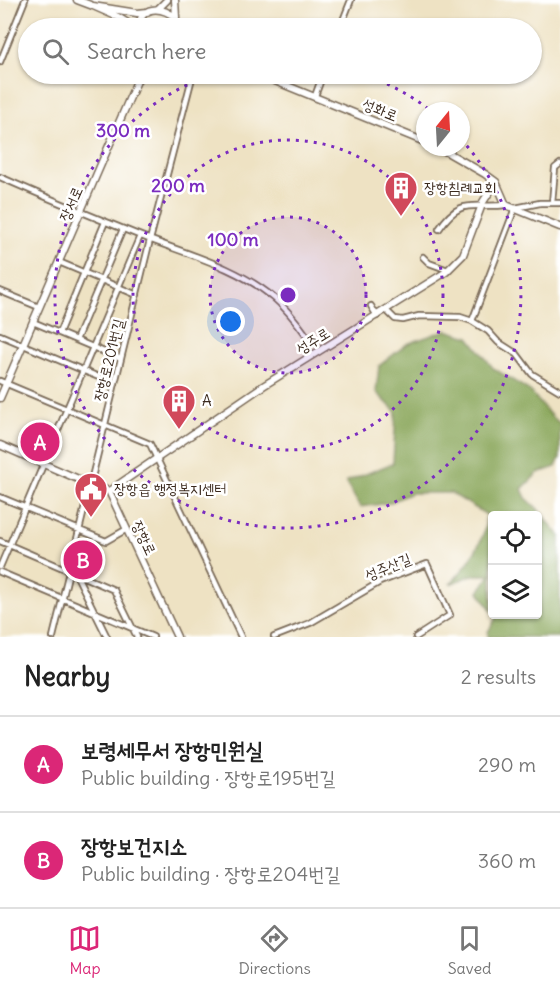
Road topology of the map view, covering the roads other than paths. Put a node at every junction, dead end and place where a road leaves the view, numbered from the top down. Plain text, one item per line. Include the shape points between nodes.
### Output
1 (25, 0) edge
2 (77, 0) edge
3 (167, 0) edge
4 (175, 0) edge
5 (351, 0) edge
6 (93, 6) junction
7 (158, 9) junction
8 (147, 12) junction
9 (120, 18) edge
10 (142, 18) edge
11 (173, 18) edge
12 (176, 18) edge
13 (344, 18) edge
14 (0, 62) edge
15 (136, 84) edge
16 (190, 84) edge
17 (284, 84) edge
18 (319, 84) edge
19 (315, 96) junction
20 (416, 138) edge
21 (454, 156) edge
22 (560, 164) edge
23 (0, 177) edge
24 (496, 183) junction
25 (552, 202) junction
26 (560, 203) edge
27 (506, 205) junction
28 (482, 206) junction
29 (515, 208) junction
30 (81, 212) junction
31 (105, 222) junction
32 (560, 227) edge
33 (123, 229) junction
34 (440, 229) dead end
35 (140, 236) junction
36 (150, 240) junction
37 (423, 257) dead end
38 (59, 262) junction
39 (448, 270) junction
40 (84, 272) junction
41 (102, 280) junction
42 (118, 287) junction
43 (0, 291) edge
44 (137, 295) junction
45 (371, 306) dead end
46 (39, 307) junction
47 (386, 310) junction
48 (377, 316) junction
49 (472, 321) junction
50 (33, 322) junction
51 (59, 333) junction
52 (0, 335) edge
53 (307, 336) dead end
54 (76, 340) junction
55 (23, 345) junction
56 (93, 347) junction
57 (121, 359) junction
58 (84, 370) junction
59 (3, 382) edge
60 (115, 384) junction
61 (560, 391) edge
62 (0, 399) edge
63 (66, 410) junction
64 (105, 426) junction
65 (0, 445) edge
66 (158, 458) junction
67 (44, 465) junction
68 (92, 485) junction
69 (109, 490) junction
70 (0, 497) edge
71 (25, 508) junction
72 (127, 529) junction
73 (79, 531) junction
74 (0, 541) edge
75 (9, 545) junction
76 (0, 567) edge
77 (0, 572) edge
78 (73, 573) junction
79 (62, 598) junction
80 (94, 612) junction
81 (132, 628) junction
82 (53, 637) edge
83 (107, 637) edge
84 (136, 637) edge
85 (153, 637) edge
86 (177, 637) edge
87 (241, 637) edge
88 (274, 637) edge
89 (416, 637) edge

1 - 14 street
2 - 6 street
3 - 7 street
4 - 12 street
5 - 13 street
6 - 8 street
6 - 9 street
7 - 8 street
7 - 11 street via 169,12
8 - 10 street
15 - 30 street, 장서로
16 - 36 street, 장항로201번길
17 - 19 street, 성화로
18 - 19 street
19 - 20 street, 성화로
21 - 24 street
22 - 25 street via 555,168
23 - 30 street
24 - 27 street
24 - 28 street, 성주로
25 - 26 street
25 - 29 street
27 - 28 street
27 - 29 street
28 - 34 street via 463,205 454,210
28 - 39 street, 성주로 via 463,255
29 - 32 street
29 - 49 street
30 - 31 street
30 - 38 street, 장서로
31 - 33 street
31 - 40 street
33 - 35 street
33 - 41 street
35 - 36 street
35 - 42 street
36 - 44 street, 장항로201번길
36 - 53 street via 252,282 273,297
37 - 39 street
38 - 40 street
38 - 46 street, 장서로
39 - 47 street, 성주로
40 - 41 street
40 - 51 street
41 - 42 street
41 - 54 street
42 - 44 street
42 - 56 street
43 - 46 street
44 - 57 street, 장항로201번길
45 - 48 street
46 - 50 street, 장서로
47 - 48 street, 성주로
47 - 49 street via 395,319 460,317
48 - 66 street, 성주로 via 263,386
49 - 61 street via 517,354 532,374
50 - 51 street
50 - 55 street, 장서로
51 - 54 street
52 - 55 street
54 - 56 street
55 - 58 street
55 - 59 street, 장서로
56 - 57 street
56 - 58 street
57 - 60 street, 장항로201번길
58 - 60 street
58 - 63 street
59 - 62 street, 장서로
59 - 63 street
60 - 64 street, 장항로201번길
63 - 64 street
63 - 67 street
64 - 66 street via 150,444
64 - 68 street, 장항로201번길
65 - 67 street
66 - 69 street, 성주로
66 - 87 street
67 - 68 street
67 - 71 street
68 - 69 street
68 - 73 street, 장항로201번길
69 - 72 street, 장항로
70 - 71 street
71 - 73 street
71 - 75 street
72 - 73 street via 106,541
72 - 86 street, 장항로
73 - 78 street, 장항로201번길
74 - 75 street
75 - 76 street
75 - 78 street
77 - 79 street
78 - 79 street, 장항로201번길
78 - 80 street
78 - 81 street via 114,590
79 - 80 street
79 - 82 street, 장항로201번길
80 - 81 street
80 - 83 street
81 - 84 street
81 - 85 street
88 - 89 street, 성주산길 via 310,623 380,582 427,564 450,615

